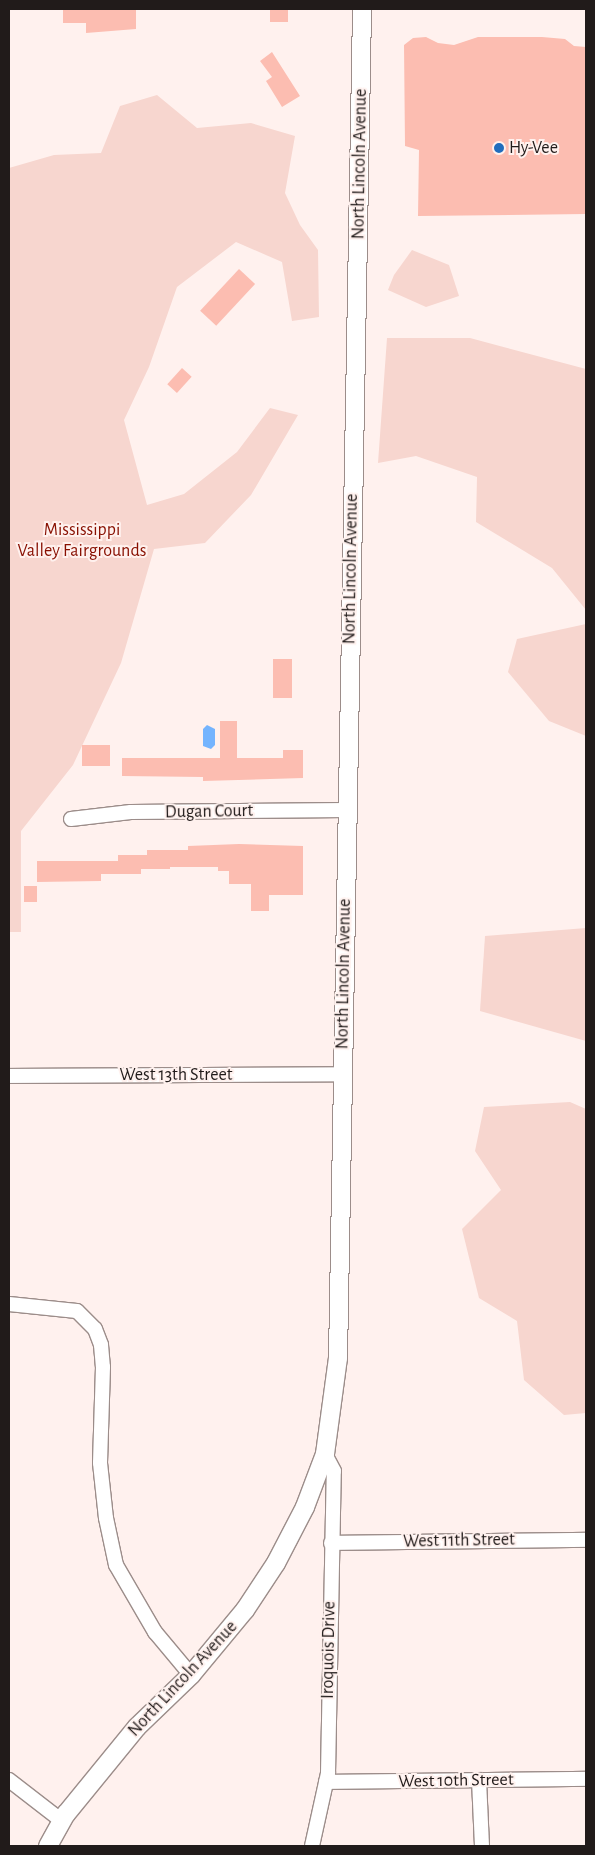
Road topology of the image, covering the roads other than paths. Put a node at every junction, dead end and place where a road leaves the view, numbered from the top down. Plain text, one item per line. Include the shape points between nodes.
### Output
1 (362, 9) edge
2 (346, 810) junction
3 (72, 819) dead end
4 (343, 1074) junction
5 (9, 1076) edge
6 (9, 1304) edge
7 (325, 1454) junction
8 (586, 1540) edge
9 (331, 1543) junction
10 (191, 1675) junction
11 (586, 1779) edge
12 (9, 1780) edge
13 (479, 1780) junction
14 (326, 1782) junction
15 (62, 1821) junction
16 (48, 1846) edge
17 (312, 1846) edge
18 (482, 1846) edge

1 - 2 street, North Lincoln Avenue
2 - 3 street, Dugan Court via 131,812
2 - 4 street, North Lincoln Avenue
4 - 5 street, West 13th Street
4 - 7 street, North Lincoln Avenue via 338,1358
6 - 10 street via 77,1311 94,1329 101,1345 103,1367 100,1463 106,1518 116,1565 155,1632
7 - 9 street, Iroquois Drive via 334,1471
7 - 10 street, North Lincoln Avenue via 305,1507 276,1564 246,1610
8 - 9 street, West 11th Street
9 - 14 street, Iroquois Drive
10 - 15 street, North Lincoln Avenue via 137,1727
11 - 13 street, West 10th Street
12 - 15 street
13 - 14 street, West 10th Street
13 - 18 street
14 - 17 street, Iroquois Drive
15 - 16 street, North Lincoln Avenue

